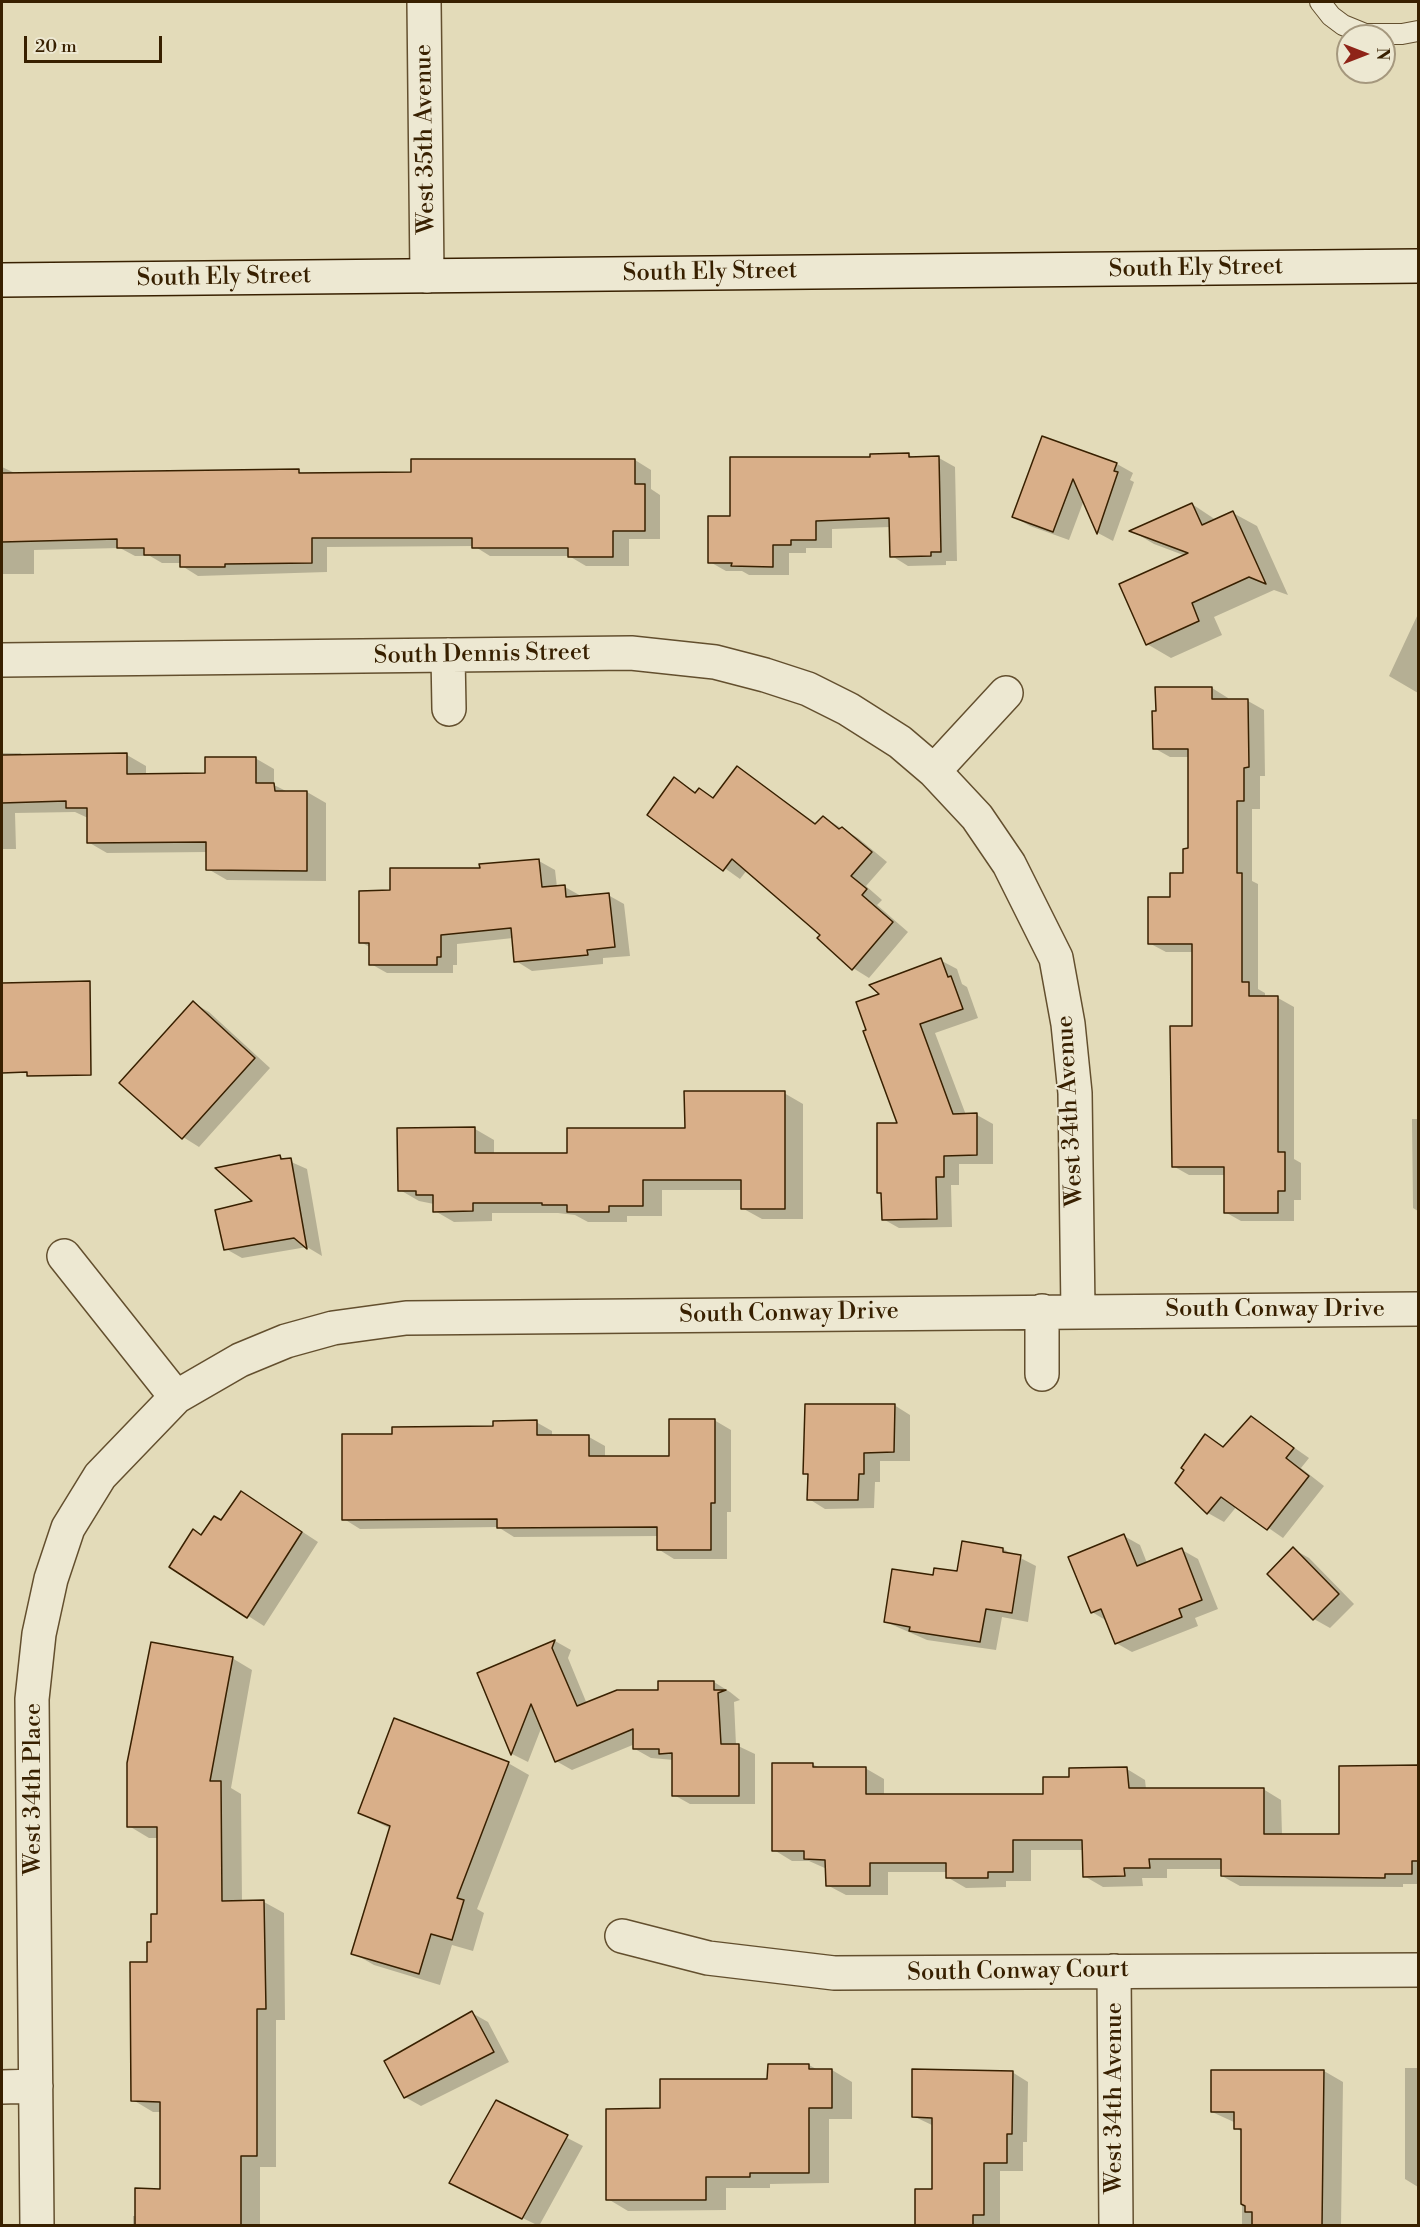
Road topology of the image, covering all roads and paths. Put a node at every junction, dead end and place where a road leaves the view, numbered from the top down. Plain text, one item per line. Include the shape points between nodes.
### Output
1 (424, 2) edge
2 (1320, 2) edge
3 (1419, 31) edge
4 (1419, 266) edge
5 (427, 276) junction
6 (2, 280) edge
7 (448, 655) junction
8 (2, 660) edge
9 (1006, 693) dead end
10 (449, 709) dead end
11 (934, 771) junction
12 (64, 1256) dead end
13 (1419, 1309) edge
14 (1042, 1311) junction
15 (1078, 1311) junction
16 (1042, 1374) dead end
17 (176, 1396) junction
18 (622, 1936) dead end
19 (1419, 1970) edge
20 (1114, 1971) junction
21 (36, 2086) junction
22 (2, 2087) edge
23 (37, 2226) edge
24 (1116, 2226) edge

1 - 5 street, West 35th Avenue
2 - 3 lane via 1343,25 1365,34
4 - 5 street, South Ely Street
5 - 6 street, South Ely Street
7 - 8 street, South Dennis Street
7 - 10 street
7 - 11 street, South Dennis Street via 631,653 735,667 808,689 848,709 900,742
9 - 11 street
11 - 15 street, West 34th Avenue via 977,817 1009,864 1056,958 1075,1093
12 - 17 street
13 - 15 street, South Conway Drive
14 - 15 street, South Conway Drive
14 - 16 street
14 - 17 street, South Conway Drive via 406,1318 286,1341 240,1360
17 - 21 street, West 34th Place via 100,1476 68,1528 39,1634 32,1699
18 - 20 street, South Conway Court via 708,1958 834,1973
19 - 20 street, South Conway Court
20 - 24 street, West 34th Avenue
21 - 22 street
21 - 23 street, West 34th Place

